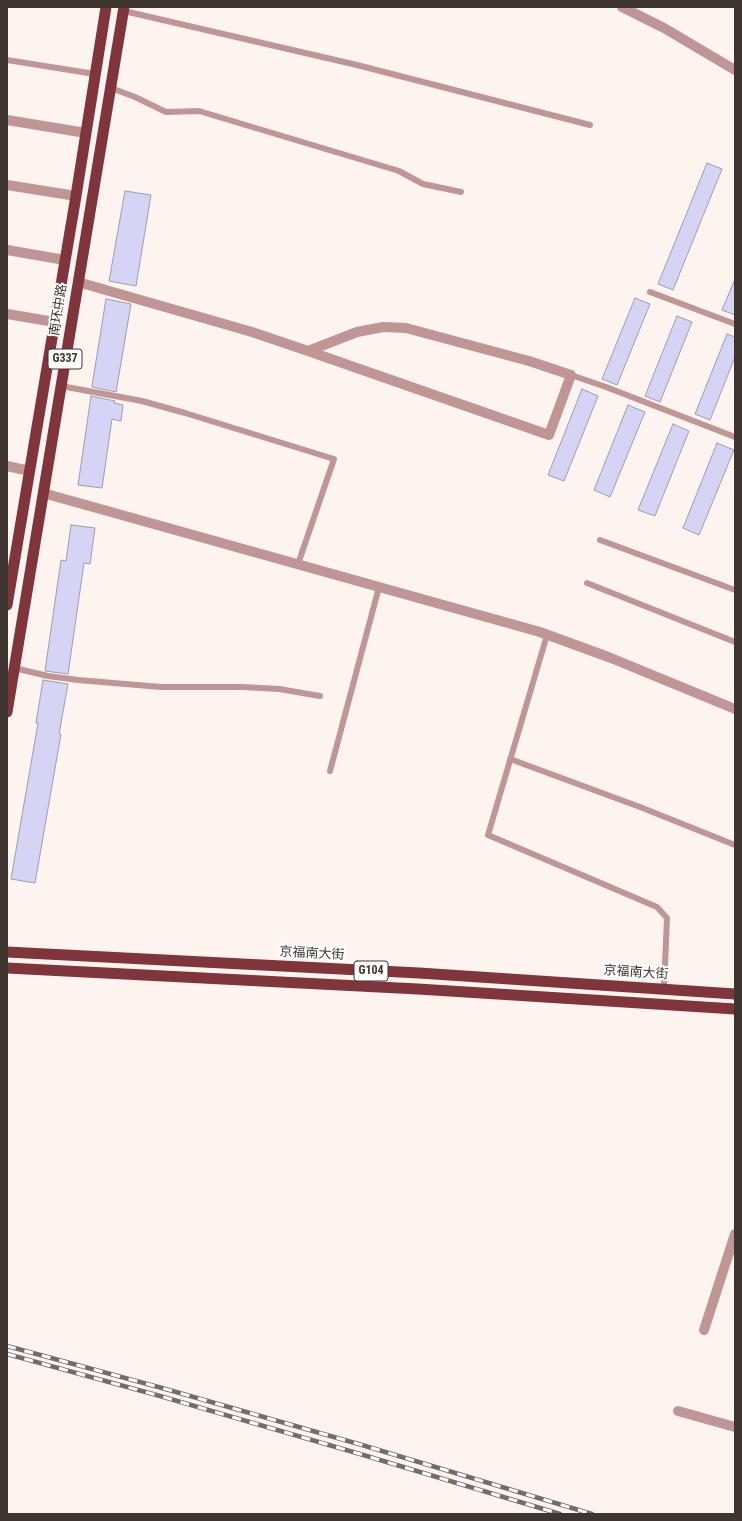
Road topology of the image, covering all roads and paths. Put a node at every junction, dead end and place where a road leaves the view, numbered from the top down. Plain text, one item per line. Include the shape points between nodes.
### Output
1 (106, 7) edge
2 (622, 7) edge
3 (124, 9) edge
4 (7, 60) edge
5 (735, 70) edge
6 (95, 74) junction
7 (111, 88) junction
8 (7, 120) edge
9 (590, 125) dead end
10 (86, 133) junction
11 (7, 185) edge
12 (461, 192) dead end
13 (76, 196) junction
14 (7, 250) edge
15 (65, 260) junction
16 (78, 282) junction
17 (650, 292) dead end
18 (7, 314) edge
19 (55, 322) junction
20 (735, 324) edge
21 (308, 351) junction
22 (571, 375) junction
23 (61, 386) junction
24 (735, 437) edge
25 (7, 466) edge
26 (30, 471) junction
27 (43, 493) junction
28 (600, 540) dead end
29 (298, 564) junction
30 (9, 582) edge
31 (587, 583) dead end
32 (379, 587) junction
33 (735, 590) edge
34 (7, 604) edge
35 (547, 634) junction
36 (735, 642) edge
37 (14, 668) junction
38 (320, 696) dead end
39 (735, 709) edge
40 (7, 712) edge
41 (510, 759) junction
42 (330, 772) dead end
43 (735, 845) edge
44 (7, 952) edge
45 (7, 968) edge
46 (664, 989) junction
47 (735, 994) edge
48 (735, 1010) edge
49 (735, 1234) edge
50 (704, 1330) dead end
51 (678, 1411) dead end
52 (735, 1427) edge

1 - 6 highway, 南环中路 / G337
2 - 5 street via 664,28
3 - 7 highway, 南环中路 / G337
3 - 9 lane
4 - 6 lane
6 - 10 highway, 南环中路 / G337
7 - 12 lane via 166,112 199,111 399,171 423,184
7 - 16 highway, 南环中路 / G337
8 - 10 street
10 - 13 highway, 南环中路 / G337
11 - 13 street
13 - 15 highway, 南环中路 / G337
14 - 15 street
15 - 19 highway, 南环中路 / G337
16 - 21 street via 252,332
16 - 23 highway, 南环中路 / G337
17 - 20 lane
18 - 19 street
19 - 26 highway, 南环中路 / G337
21 - 22 street via 357,332 383,327 406,328
21 - 22 street via 549,435
22 - 24 lane
23 - 27 highway, 南环中路 / G337
23 - 29 lane via 186,413 334,459
25 - 26 street
26 - 30 highway, 南环中路 / G337
27 - 29 street
27 - 37 highway, 南环中路 / G337
28 - 33 lane
29 - 32 street
30 - 34 highway, 南环中路 / G337
31 - 36 lane
32 - 35 street
32 - 42 lane
35 - 39 street
35 - 41 lane
37 - 38 lane via 78,680 162,687 279,689
37 - 40 highway, 南环中路 / G337
41 - 43 lane via 640,806
41 - 46 lane via 488,835 657,907 667,918
44 - 46 highway, 京福南大街 / G104 via 420,973
45 - 48 highway, G104 via 418,989
46 - 47 highway, 京福南大街 / G104
49 - 50 street
51 - 52 street

